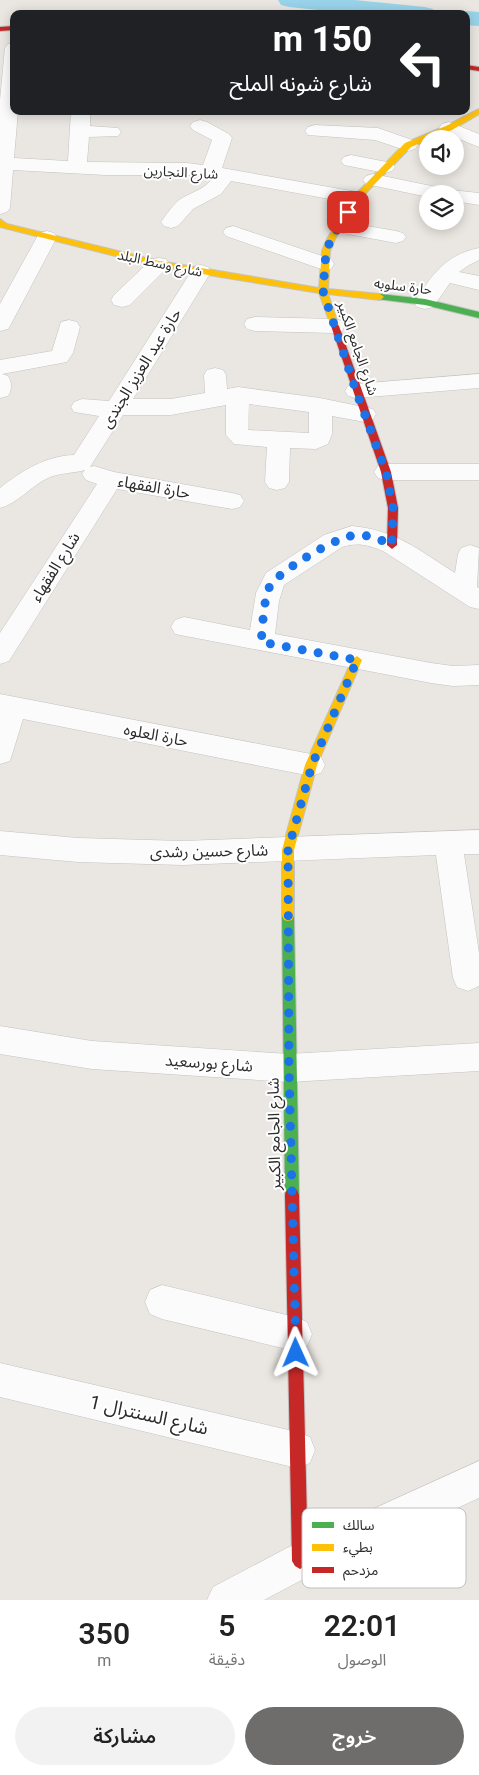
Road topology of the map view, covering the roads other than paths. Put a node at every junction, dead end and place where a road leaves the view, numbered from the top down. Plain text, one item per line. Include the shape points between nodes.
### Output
1 (10, 107) edge
2 (479, 111) edge
3 (81, 115) edge
4 (200, 126) dead end
5 (449, 128) junction
6 (79, 131) junction
7 (315, 131) dead end
8 (110, 132) dead end
9 (479, 141) edge
10 (408, 145) junction
11 (351, 161) dead end
12 (2, 163) edge
13 (76, 167) junction
14 (219, 173) junction
15 (379, 174) junction
16 (419, 186) edge
17 (464, 197) edge
18 (357, 198) junction
19 (479, 199) edge
20 (0, 208) edge
21 (0, 222) edge
22 (171, 222) dead end
23 (340, 227) junction
24 (233, 232) dead end
25 (47, 237) junction
26 (396, 237) dead end
27 (479, 254) edge
28 (159, 264) junction
29 (324, 264) junction
30 (201, 272) junction
31 (445, 275) junction
32 (479, 283) edge
33 (323, 291) junction
34 (122, 300) dead end
35 (425, 302) junction
36 (479, 315) edge
37 (0, 324) edge
38 (255, 324) dead end
39 (334, 326) junction
40 (69, 327) dead end
41 (0, 367) edge
42 (215, 375) dead end
43 (0, 381) edge
44 (479, 381) edge
45 (0, 391) edge
46 (356, 391) junction
47 (238, 395) junction
48 (216, 398) junction
49 (320, 406) junction
50 (82, 407) dead end
51 (117, 407) junction
52 (365, 414) junction
53 (279, 440) junction
54 (81, 463) junction
55 (386, 472) junction
56 (479, 472) edge
57 (111, 480) junction
58 (277, 482) dead end
59 (0, 500) edge
60 (232, 501) dead end
61 (392, 545) junction
62 (470, 554) dead end
63 (472, 595) edge
64 (0, 612) edge
65 (24, 616) junction
66 (184, 627) dead end
67 (261, 642) junction
68 (0, 654) edge
69 (357, 660) junction
70 (479, 675) edge
71 (7, 706) edge
72 (0, 754) edge
73 (312, 765) junction
74 (479, 842) edge
75 (0, 843) edge
76 (448, 843) junction
77 (288, 850) junction
78 (468, 978) dead end
79 (0, 1040) edge
80 (479, 1056) edge
81 (289, 1068) junction
82 (162, 1302) dead end
83 (295, 1334) junction
84 (0, 1380) edge
85 (297, 1450) junction
86 (479, 1479) edge
87 (416, 1508) edge
88 (300, 1561) joint
89 (226, 1600) edge

1 - 12 street
2 - 5 street, شارع الجامع الكبير
3 - 6 street
4 - 14 street via 222,138
5 - 9 street
5 - 10 street, شارع الجامع الكبير
6 - 8 street
6 - 13 street
7 - 10 street via 378,134
10 - 15 street, شارع الجامع الكبير
11 - 15 street
12 - 13 street, شارع النجارين
12 - 20 street
13 - 14 street, شارع النجارين
14 - 18 street, شارع النجارين
14 - 22 street via 214,190 186,205
15 - 16 street
15 - 18 street, شارع الجامع الكبير
17 - 19 street
18 - 23 street, شارع الجامع الكبير
21 - 25 street, شارع وسط البلد via 4,226
23 - 26 street
23 - 29 street, شارع الجامع الكبير via 329,245
24 - 29 street
25 - 28 street, شارع وسط البلد
25 - 37 street
27 - 31 street via 458,261
28 - 30 street, شارع وسط البلد
28 - 34 street
29 - 33 street, شارع الجامع الكبير
30 - 33 street, شارع وسط البلد
30 - 51 street, حارة عبد العزيز الجندى
31 - 32 street
31 - 35 street
33 - 35 street, حارة سلوبه
33 - 39 street, شارع الجامع الكبير
35 - 36 street, حارة سلوبه
38 - 39 street
39 - 46 street, شارع الجامع الكبير
40 - 41 street via 59,357
42 - 48 street
43 - 45 street
44 - 46 street
46 - 52 street, شارع الجامع الكبير
47 - 48 street
47 - 49 street
47 - 53 street via 237,435
48 - 51 street via 171,407
49 - 52 street
49 - 53 street via 320,438 316,441
50 - 51 street
51 - 54 street, حارة عبد العزيز الجندى
52 - 55 street, شارع الجامع الكبير
53 - 58 street
54 - 57 street, حارة الفقهاء via 98,477
54 - 59 street via 49,466
55 - 56 street
55 - 61 street, شارع الجامع الكبير via 393,508
57 - 60 street, حارة الفقهاء
57 - 65 street, شارع الفقهاء
61 - 63 street
61 - 67 street via 373,537 352,535 333,541 284,573 269,587
62 - 63 street
64 - 65 street
65 - 68 street, شارع الفقهاء
66 - 67 street
67 - 69 street
69 - 70 street via 438,674
69 - 73 street, شارع الجامع الكبير
71 - 72 street
71 - 73 street, حارة العلوه
73 - 77 street, شارع الجامع الكبير
74 - 76 street, شارع حسين رشدى
75 - 77 street, شارع حسين رشدى via 78,850 183,853
76 - 77 street, شارع حسين رشدى
76 - 78 street
77 - 81 street, شارع الجامع الكبير
79 - 81 street, شارع بورسعيد via 92,1055
80 - 81 street, شارع بورسعيد
81 - 83 street, شارع الجامع الكبير
82 - 83 street
83 - 85 street, شارع الجامع الكبير
84 - 85 street, شارع السنترال 1
85 - 88 street, شارع الجامع الكبير
86 - 87 street
88 - 89 street

